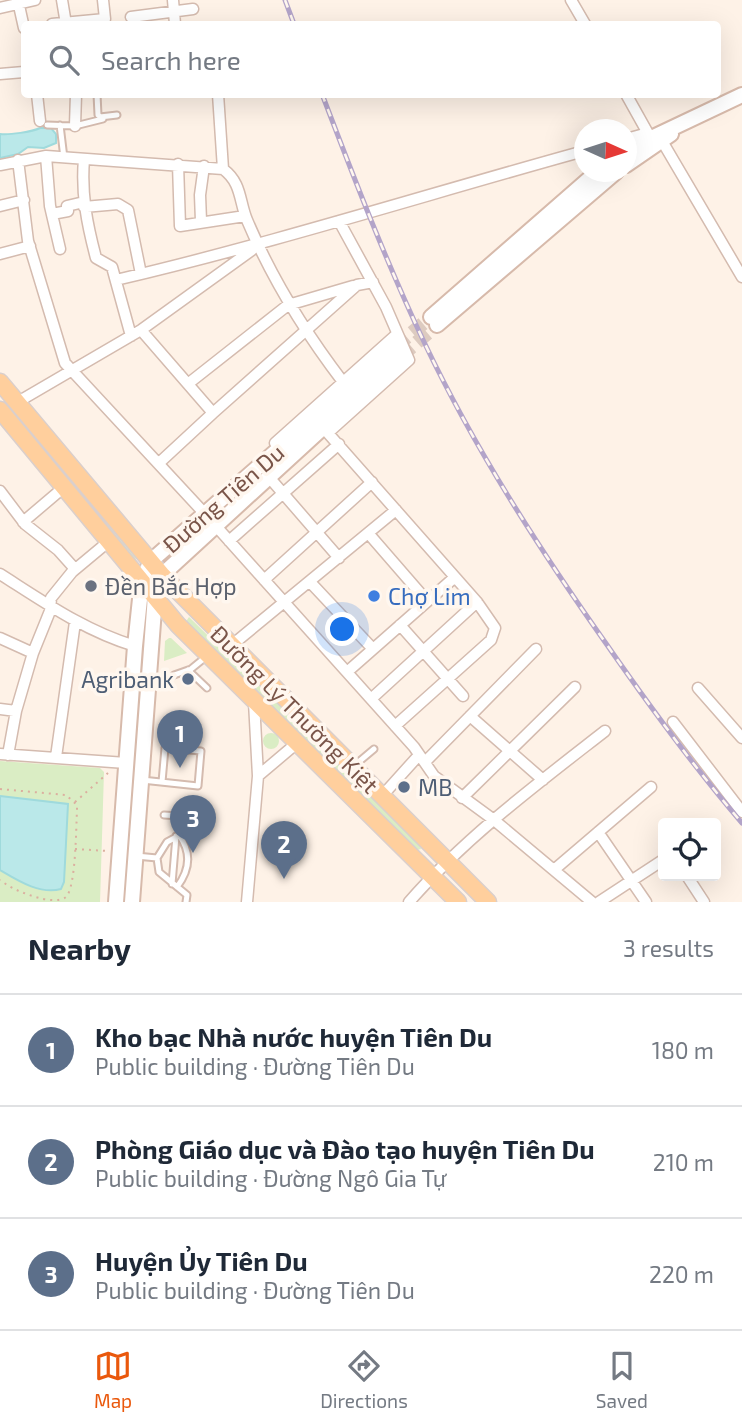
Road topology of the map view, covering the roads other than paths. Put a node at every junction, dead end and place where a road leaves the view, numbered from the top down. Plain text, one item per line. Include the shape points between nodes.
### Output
1 (35, 0) edge
2 (62, 0) edge
3 (103, 0) edge
4 (173, 0) edge
5 (571, 0) edge
6 (18, 2) edge
7 (0, 8) edge
8 (193, 9) dead end
9 (131, 17) dead end
10 (175, 19) edge
11 (22, 21) edge
12 (66, 21) edge
13 (86, 21) edge
14 (583, 21) edge
15 (21, 72) edge
16 (0, 74) edge
17 (742, 95) edge
18 (38, 98) edge
19 (76, 98) edge
20 (98, 98) edge
21 (218, 98) edge
22 (629, 98) edge
23 (117, 115) dead end
24 (100, 117) junction
25 (44, 123) joint
26 (60, 125) junction
27 (75, 126) junction
28 (653, 137) junction
29 (637, 138) edge
30 (637, 145) edge
31 (637, 153) edge
32 (574, 154) edge
33 (46, 156) junction
34 (64, 158) junction
35 (84, 159) junction
36 (18, 160) junction
37 (178, 164) junction
38 (0, 165) edge
39 (204, 166) junction
40 (223, 169) junction
41 (586, 182) edge
42 (604, 182) edge
43 (24, 200) junction
44 (84, 204) junction
45 (0, 206) edge
46 (52, 214) junction
47 (245, 216) junction
48 (339, 221) junction
49 (201, 222) junction
50 (30, 246) junction
51 (258, 246) junction
52 (60, 249) dead end
53 (0, 254) edge
54 (141, 274) junction
55 (742, 277) edge
56 (116, 280) junction
57 (373, 282) junction
58 (357, 285) junction
59 (288, 305) junction
60 (141, 330) junction
61 (305, 333) junction
62 (131, 336) junction
63 (398, 345) junction
64 (71, 370) junction
65 (0, 382) edge
66 (343, 382) junction
67 (189, 383) junction
68 (16, 402) junction
69 (0, 410) edge
70 (213, 413) junction
71 (322, 425) junction
72 (339, 444) junction
73 (159, 463) junction
74 (271, 478) junction
75 (372, 482) junction
76 (63, 488) junction
77 (0, 491) edge
78 (284, 493) junction
79 (234, 498) junction
80 (396, 510) junction
81 (205, 514) junction
82 (23, 522) junction
83 (215, 525) junction
84 (316, 532) junction
85 (368, 533) junction
86 (229, 541) junction
87 (108, 542) junction
88 (339, 558) junction
89 (151, 561) junction
90 (75, 569) junction
91 (0, 574) edge
92 (162, 575) junction
93 (455, 577) junction
94 (142, 580) junction
95 (264, 580) junction
96 (310, 582) junction
97 (155, 596) junction
98 (427, 601) junction
99 (477, 602) junction
100 (285, 603) junction
101 (50, 605) junction
102 (75, 622) junction
103 (400, 625) junction
104 (0, 638) edge
105 (232, 645) junction
106 (135, 646) junction
107 (373, 649) junction
108 (536, 649) dead end
109 (423, 651) junction
110 (33, 653) junction
111 (207, 656) junction
112 (188, 670) junction
113 (347, 672) junction
114 (174, 675) dead end
115 (447, 679) junction
116 (575, 687) dead end
117 (207, 688) dead end
118 (698, 688) dead end
119 (463, 696) dead end
120 (371, 699) junction
121 (254, 702) junction
122 (0, 709) edge
123 (16, 711) junction
124 (470, 716) junction
125 (673, 722) dead end
126 (395, 726) junction
127 (605, 731) dead end
128 (742, 738) edge
129 (297, 743) junction
130 (374, 749) dead end
131 (510, 751) junction
132 (4, 755) edge
133 (56, 757) junction
134 (422, 758) junction
135 (126, 763) junction
136 (353, 767) junction
137 (258, 776) junction
138 (142, 780) junction
139 (543, 780) junction
140 (162, 782) junction
141 (651, 787) dead end
142 (382, 796) junction
143 (462, 798) junction
144 (742, 813) edge
145 (164, 815) dead end
146 (494, 820) junction
147 (598, 832) junction
148 (177, 835) junction
149 (115, 855) junction
150 (136, 857) junction
151 (157, 858) junction
152 (447, 862) junction
153 (658, 863) edge
154 (555, 869) junction
155 (432, 876) junction
156 (632, 880) junction
157 (690, 881) edge
158 (174, 886) junction
159 (584, 899) edge
160 (116, 902) edge
161 (132, 902) edge
162 (186, 902) edge
163 (247, 902) edge
164 (409, 902) edge
165 (458, 902) edge
166 (488, 902) edge
167 (599, 902) edge
168 (646, 902) edge
169 (704, 902) edge

1 - 6 street
2 - 12 street
3 - 13 street via 105,19
4 - 10 street
5 - 14 street
6 - 7 street
6 - 11 street
8 - 10 street
9 - 10 street
15 - 16 street
17 - 28 main road
18 - 25 street
19 - 27 street
20 - 24 lane
21 - 40 street
22 - 28 street
23 - 24 lane
24 - 27 lane via 103,119
25 - 26 lane
26 - 27 lane
26 - 34 lane
28 - 29 street
28 - 30 main road
28 - 31 main road
28 - 55 street
32 - 48 street
33 - 34 street
33 - 36 street
33 - 46 street
34 - 35 street
35 - 37 street
35 - 44 street
36 - 38 street
36 - 43 street
37 - 39 street
37 - 49 street via 180,226
39 - 40 street
39 - 49 street
40 - 47 street via 237,184
41 - 42 main road via 434,321
43 - 45 street
43 - 50 street
44 - 46 street via 67,205 68,211
44 - 54 street via 118,204 128,210
44 - 56 street via 96,258 112,267
46 - 52 street
47 - 49 street
47 - 51 street
48 - 51 street
48 - 57 street
50 - 53 street
50 - 64 street
51 - 54 street
51 - 59 street
51 - 60 street
54 - 56 street
56 - 62 street
57 - 58 street
57 - 63 street
58 - 59 street
58 - 61 street
59 - 61 street
59 - 67 street
60 - 62 street
60 - 67 street
61 - 66 street
61 - 70 street
62 - 64 street
63 - 66 street
63 - 71 main road, Đường Tiên Du
63 - 71 street via 409,360
64 - 68 street
64 - 73 street
65 - 68 main road, Đường Lý Thường Kiệt
66 - 79 street via 232,482
67 - 70 street
68 - 89 main road, Đường Lý Thường Kiệt
69 - 76 main road, Đường Lý Thường Kiệt
70 - 73 street
71 - 72 street
71 - 74 main road, Đường Tiên Du
71 - 79 main road, Đường Tiên Du
72 - 75 street
72 - 78 street
73 - 81 street
74 - 78 street
74 - 79 main road, Đường Tiên Du
75 - 80 street
75 - 84 street
76 - 82 street
76 - 87 main road, Đường Lý Thường Kiệt
77 - 82 street
78 - 84 street
78 - 86 street
79 - 81 main road, Đường Tiên Du
79 - 83 main road, Đường Tiên Du
80 - 85 street
80 - 93 street
81 - 89 main road, Đường Tiên Du
82 - 90 street
83 - 86 street
83 - 92 main road, Đường Tiên Du
84 - 88 street
84 - 95 street
85 - 88 street
85 - 98 street
86 - 95 street
87 - 90 street
87 - 94 main road, Đường Lý Thường Kiệt
88 - 96 street
89 - 92 main road, Đường Lý Thường Kiệt
89 - 94 main road, Đường Tiên Du
90 - 101 street
91 - 101 street
92 - 97 main road, Đường Tiên Du
92 - 105 main road, Đường Lý Thường Kiệt
93 - 98 street
93 - 99 street
94 - 97 main road, Đường Lý Thường Kiệt
94 - 106 main road, Đường Tiên Du
95 - 100 street
96 - 100 street
96 - 107 street
97 - 111 main road, Đường Lý Thường Kiệt
97 - 138 main road, Đường Tiên Du
98 - 103 street
99 - 109 street
99 - 115 street via 490,618 495,635
100 - 105 street
100 - 113 street
101 - 102 street
101 - 110 street
102 - 106 street
102 - 133 street
103 - 107 street
103 - 109 street
104 - 110 street
105 - 136 main road, Đường Lý Thường Kiệt
106 - 135 main road, Đường Tiên Du
107 - 113 street
108 - 124 street
109 - 115 street
109 - 120 street
110 - 123 street
111 - 112 lane
111 - 121 main road, Đường Lý Thường Kiệt
112 - 114 lane
112 - 117 lane
113 - 120 street
115 - 119 street
115 - 126 street
116 - 131 street
118 - 128 street
120 - 126 street
121 - 129 main road, Đường Lý Thường Kiệt
121 - 137 street
122 - 123 street
123 - 132 street
124 - 131 street
124 - 134 street
125 - 144 street
126 - 134 street
127 - 139 street
129 - 137 street
129 - 155 main road, Đường Lý Thường Kiệt
130 - 136 lane
131 - 139 street
131 - 143 street
132 - 133 street
133 - 135 street
134 - 142 street
134 - 143 street via 434,776
135 - 149 main road, Đường Tiên Du
136 - 142 main road, Đường Lý Thường Kiệt
137 - 163 street
138 - 140 lane
138 - 150 main road, Đường Tiên Du
139 - 146 street
140 - 140 lane via 198,786 201,751 165,748
141 - 147 street
142 - 152 main road, Đường Lý Thường Kiệt
143 - 146 street
145 - 148 lane via 196,817 195,827
146 - 152 street
146 - 154 street
147 - 154 street
147 - 156 street
148 - 151 lane
148 - 158 lane
148 - 158 lane via 189,857 187,873
149 - 150 street
149 - 160 main road, Đường Tiên Du
150 - 151 lane
150 - 161 main road, Đường Tiên Du
151 - 158 lane via 159,872
152 - 155 street
152 - 166 main road, Đường Lý Thường Kiệt
153 - 156 street
154 - 159 street
155 - 164 street
155 - 165 main road, Đường Lý Thường Kiệt
156 - 167 street
156 - 168 street
157 - 169 street
158 - 162 lane via 187,895

